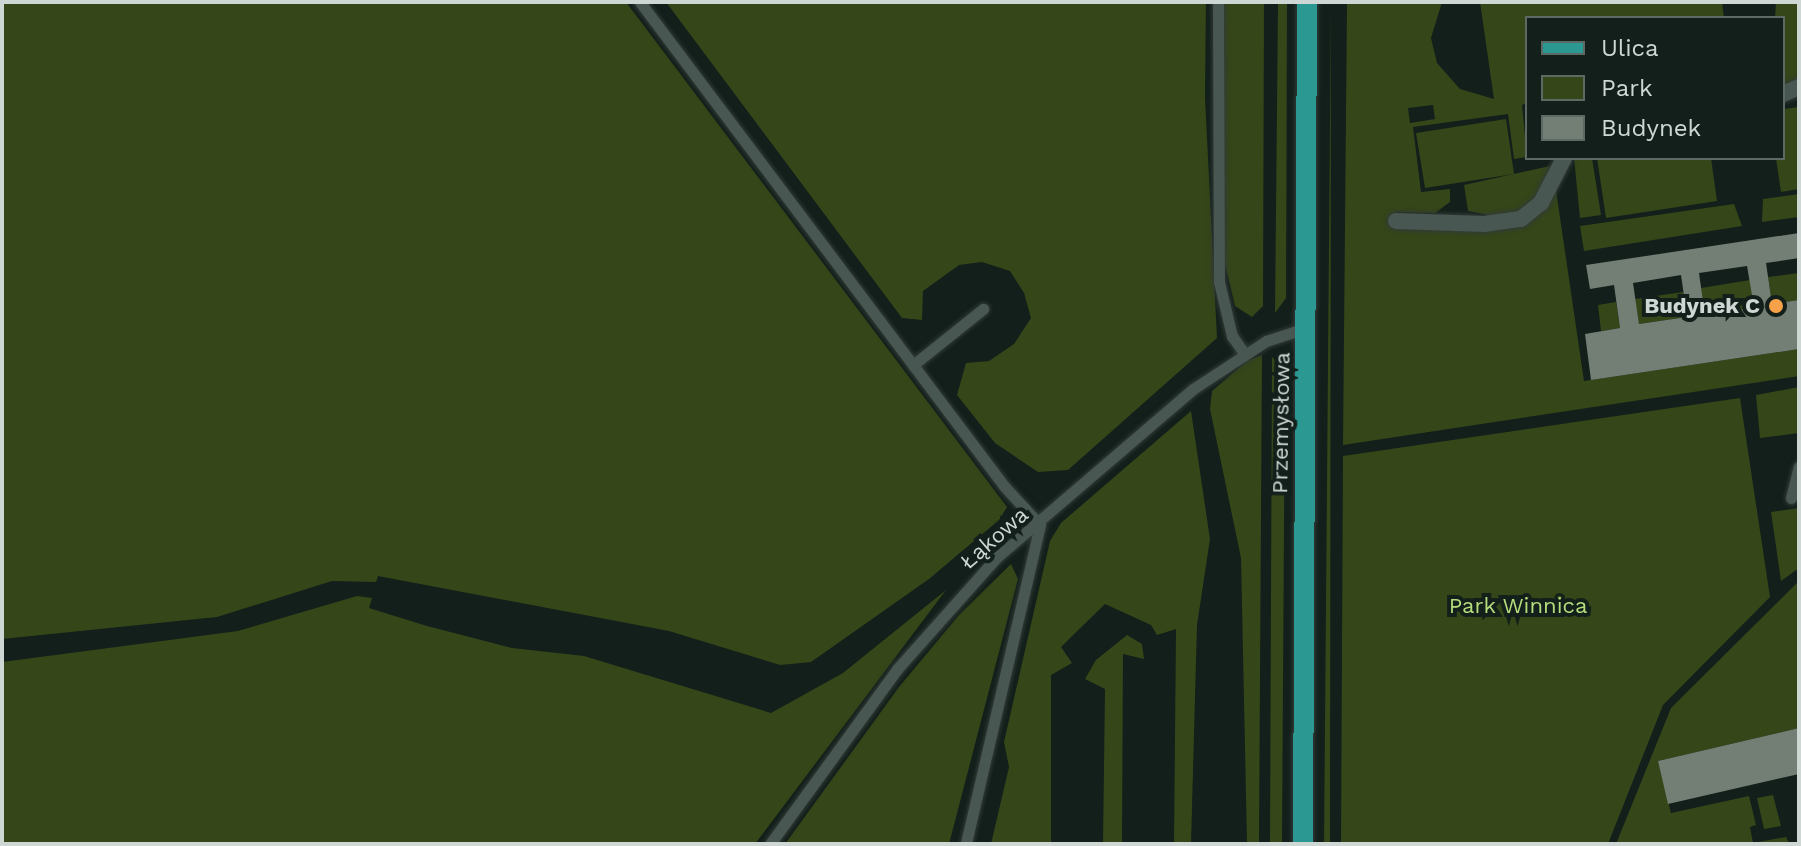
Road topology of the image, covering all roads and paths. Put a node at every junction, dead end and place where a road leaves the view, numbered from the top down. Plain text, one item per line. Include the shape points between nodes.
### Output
1 (640, 2) edge
2 (1218, 2) edge
3 (1307, 2) edge
4 (1563, 160) edge
5 (1396, 221) dead end
6 (983, 309) dead end
7 (1306, 328) junction
8 (1244, 353) junction
9 (913, 365) junction
10 (1799, 467) edge
11 (1791, 498) dead end
12 (1040, 525) junction
13 (770, 844) edge
14 (966, 844) edge
15 (1303, 844) edge

1 - 9 lane
2 - 8 lane via 1219,282 1232,336
3 - 7 main road, Przemysłowa
4 - 5 street via 1541,203 1521,219 1484,224
6 - 9 lane
7 - 8 lane, Łąkowa
7 - 15 main road, Przemysłowa
8 - 12 lane, Łąkowa via 1193,389
9 - 12 lane
10 - 11 lane
12 - 13 lane, Łąkowa via 997,557 946,609
12 - 14 lane

